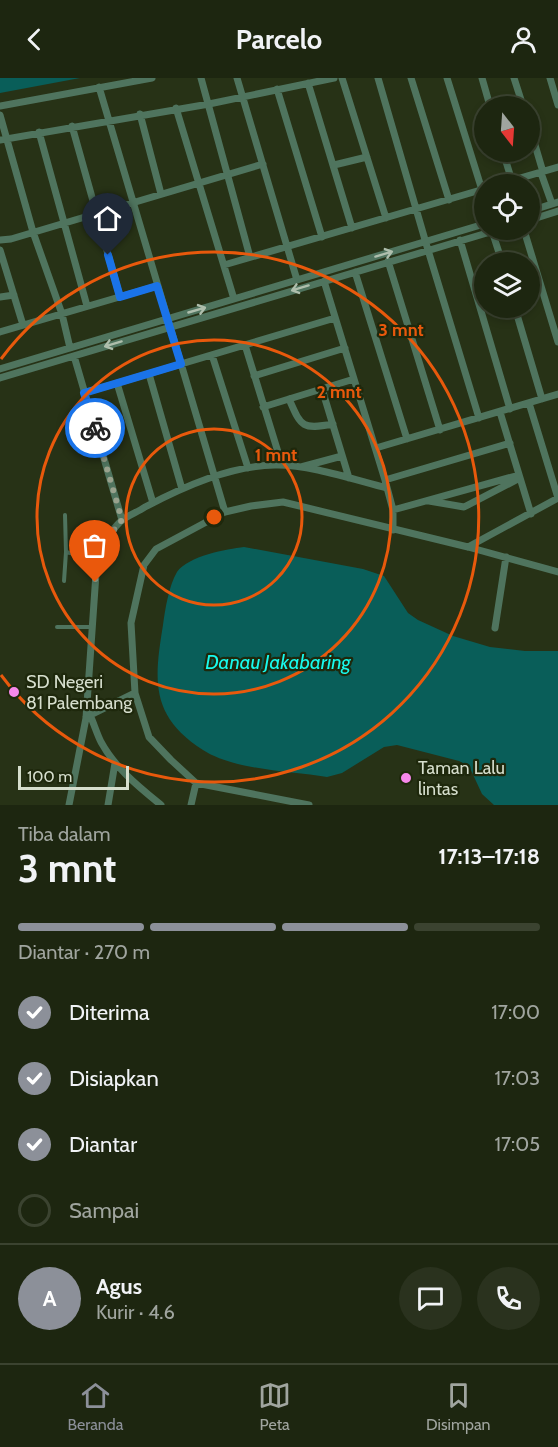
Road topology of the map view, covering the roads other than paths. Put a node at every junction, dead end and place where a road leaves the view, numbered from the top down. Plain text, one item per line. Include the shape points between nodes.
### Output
1 (153, 78) edge
2 (201, 78) edge
3 (237, 78) edge
4 (334, 78) edge
5 (342, 78) edge
6 (378, 78) edge
7 (411, 78) edge
8 (447, 78) edge
9 (482, 78) edge
10 (514, 78) edge
11 (550, 78) edge
12 (308, 83) junction
13 (99, 87) junction
14 (277, 89) junction
15 (556, 91) edge
16 (487, 96) edge
17 (520, 96) edge
18 (242, 97) junction
19 (209, 104) junction
20 (558, 105) edge
21 (0, 106) edge
22 (176, 108) junction
23 (0, 114) edge
24 (140, 114) junction
25 (108, 120) junction
26 (72, 126) junction
27 (39, 132) junction
28 (3, 139) edge
29 (367, 157) junction
30 (539, 162) edge
31 (263, 164) junction
32 (334, 165) junction
33 (558, 167) edge
34 (542, 172) junction
35 (228, 174) junction
36 (478, 174) edge
37 (535, 174) edge
38 (198, 182) junction
39 (474, 193) edge
40 (161, 194) junction
41 (448, 200) junction
42 (132, 203) junction
43 (555, 203) edge
44 (540, 208) edge
45 (416, 209) junction
46 (96, 213) junction
47 (557, 214) edge
48 (386, 218) junction
49 (540, 218) edge
50 (64, 223) junction
51 (474, 227) edge
52 (352, 228) junction
53 (33, 232) junction
54 (474, 236) edge
55 (322, 237) junction
56 (0, 240) edge
57 (460, 240) junction
58 (527, 240) edge
59 (426, 242) junction
60 (288, 246) junction
61 (428, 250) junction
62 (0, 252) edge
63 (250, 257) junction
64 (388, 261) junction
65 (224, 265) junction
66 (356, 272) junction
67 (297, 280) junction
68 (324, 281) junction
69 (157, 286) junction
70 (14, 295) junction
71 (0, 297) edge
72 (120, 297) junction
73 (234, 299) junction
74 (87, 306) junction
75 (62, 314) junction
76 (166, 318) junction
77 (335, 318) junction
78 (518, 318) edge
79 (23, 325) junction
80 (170, 326) junction
81 (0, 332) edge
82 (558, 342) edge
83 (245, 345) junction
84 (70, 348) junction
85 (345, 348) junction
86 (212, 355) junction
87 (74, 356) junction
88 (181, 364) junction
89 (0, 369) edge
90 (149, 374) junction
91 (254, 376) junction
92 (0, 378) edge
93 (354, 379) junction
94 (117, 383) junction
95 (322, 389) junction
96 (84, 393) junction
97 (558, 394) edge
98 (289, 399) junction
99 (542, 399) junction
100 (529, 403) junction
101 (263, 406) junction
102 (510, 409) junction
103 (500, 412) junction
104 (479, 418) junction
105 (333, 424) junction
106 (440, 430) junction
107 (407, 439) junction
108 (510, 443) junction
109 (376, 448) junction
110 (342, 456) junction
111 (282, 465) junction
112 (248, 468) junction
113 (300, 468) junction
114 (214, 476) junction
115 (520, 477) junction
116 (349, 478) junction
117 (385, 480) junction
118 (387, 488) junction
119 (182, 489) junction
120 (427, 500) junction
121 (153, 503) junction
122 (393, 510) junction
123 (225, 512) junction
124 (531, 513) junction
125 (65, 515) dead end
126 (122, 520) junction
127 (393, 530) junction
128 (468, 547) junction
129 (66, 552) junction
130 (506, 557) junction
131 (97, 559) junction
132 (558, 572) edge
133 (64, 581) dead end
134 (57, 627) dead end
135 (91, 627) junction
136 (495, 628) dead end
137 (135, 693) junction
138 (88, 717) junction
139 (115, 763) junction
140 (196, 783) junction
141 (69, 805) edge
142 (108, 805) edge
143 (161, 805) edge
144 (191, 805) edge
145 (304, 805) edge

1 - 13 street
2 - 19 street
3 - 18 street
4 - 12 street
5 - 29 street
6 - 45 street
7 - 41 street
8 - 36 street
9 - 16 street
10 - 17 street
11 - 15 street
12 - 14 street
12 - 32 street
13 - 21 street
13 - 25 street
14 - 18 street
14 - 55 street
15 - 20 street
18 - 19 street
18 - 31 street
19 - 22 street
19 - 35 street
22 - 24 street
22 - 38 street
23 - 28 street
24 - 25 street
24 - 40 street
25 - 26 street
25 - 42 street
26 - 27 street
26 - 46 street
27 - 28 street
27 - 50 street
28 - 53 street
29 - 32 street
29 - 48 street
30 - 34 street
31 - 35 street
31 - 60 street
32 - 52 street
33 - 34 street
34 - 37 street
34 - 43 street
35 - 38 street
35 - 63 street
38 - 40 street
38 - 65 street
39 - 41 street
40 - 42 street
41 - 45 street
42 - 46 street
42 - 69 street
43 - 44 street
45 - 48 street
45 - 59 street
46 - 50 street
46 - 72 street
47 - 49 street
48 - 52 street
50 - 53 street
50 - 74 street
51 - 59 street
52 - 55 street
53 - 56 street
53 - 75 street
54 - 57 street
55 - 60 street
57 - 61 street
57 - 102 street
58 - 82 street
59 - 61 street
67 -> 59 street
60 - 63 street
60 - 67 street
61 - 64 street
61 - 104 street
62 - 70 street
63 - 65 street
64 - 66 street
64 - 106 street
65 - 73 street
66 - 68 street
66 - 107 street
67 - 73 street
68 - 77 street
68 -> 80 street
69 - 72 street
69 - 76 street
70 - 71 street
70 - 79 street
72 - 74 street
76 -> 73 street
74 - 75 street
75 - 79 street
75 - 84 street
76 - 80 street
76 - 84 street
77 - 83 street
77 - 85 street
78 - 99 street
79 - 81 street
80 -> 87 street
80 - 88 street
83 - 86 street
83 - 91 street
84 - 89 street
85 - 91 street
85 - 93 street
86 - 88 street
86 - 112 street
87 - 92 street
87 - 96 street
88 - 90 street
88 - 114 street
90 - 94 street
90 - 119 street
91 - 101 street
93 - 95 street
93 - 109 street
94 - 96 street
94 - 121 street
95 - 98 street
95 - 105 street
96 - 126 street
97 - 99 street
98 - 101 street
98 - 105 street via 299,422 316,427
99 - 100 street
100 - 102 street
100 - 124 street via 558,498
101 - 111 street
102 - 103 street
103 - 104 street
103 - 108 street
104 - 106 street
105 - 110 street
106 - 107 street
107 - 109 street
108 - 115 street
108 - 117 street
109 - 117 street
110 - 113 street
110 - 116 street
111 - 112 street
111 - 113 street
112 - 114 street
113 - 116 street
114 - 119 street
114 - 123 street
115 - 120 street
115 - 120 street via 464,507
115 - 124 street
116 - 118 street
117 - 118 street
118 - 122 street
119 - 121 street
120 - 122 street
121 - 126 street
122 - 127 street
123 - 127 street via 284,502
123 - 137 street via 156,549 144,565 131,623
124 - 128 street
125 - 129 lane
126 - 131 street via 108,536
127 - 128 street
128 - 130 street
129 - 131 lane
129 - 133 lane
130 - 132 street
130 - 136 street
131 - 135 street
134 - 135 lane
135 - 138 street
137 - 138 street
137 - 140 street via 149,736
138 - 139 street
138 - 141 street
139 - 142 street
139 - 143 street
140 - 144 street
140 - 145 street

